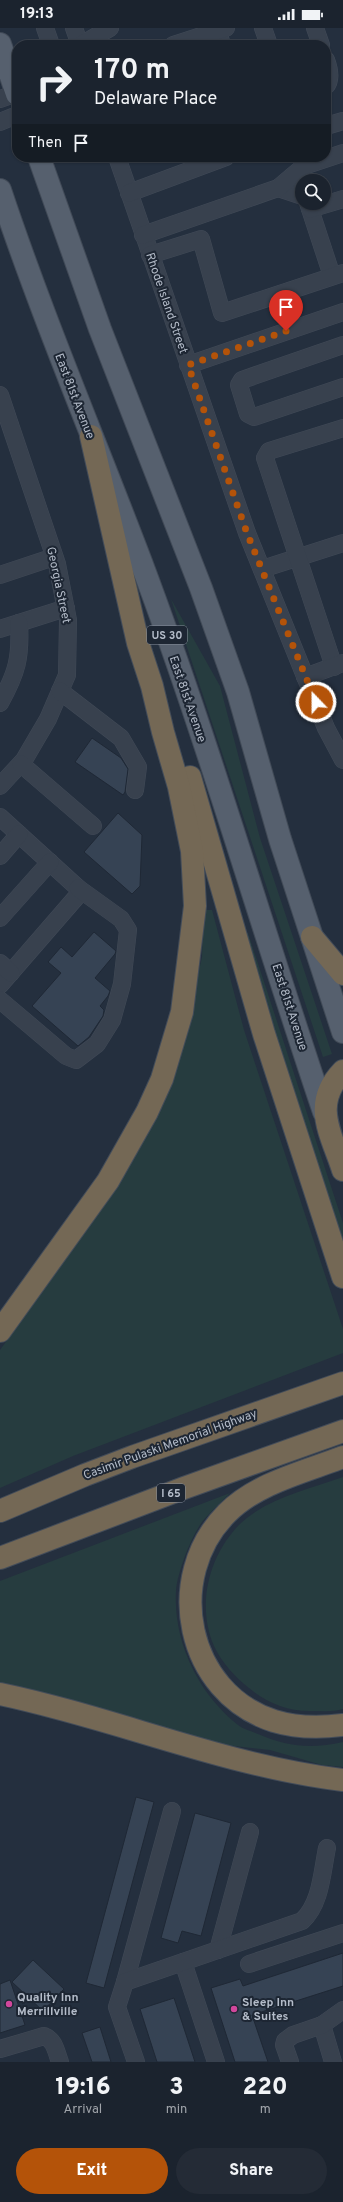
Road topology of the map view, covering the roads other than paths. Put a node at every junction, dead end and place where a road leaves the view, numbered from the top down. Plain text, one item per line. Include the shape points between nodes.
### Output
1 (45, 28) edge
2 (74, 28) edge
3 (110, 28) edge
4 (263, 28) edge
5 (315, 28) edge
6 (222, 35) edge
7 (49, 40) edge
8 (78, 40) edge
9 (89, 40) edge
10 (198, 40) edge
11 (267, 40) edge
12 (319, 40) edge
13 (0, 44) edge
14 (12, 91) edge
15 (12, 117) edge
16 (343, 121) edge
17 (0, 122) edge
18 (331, 125) edge
19 (343, 154) edge
20 (331, 158) edge
21 (41, 162) edge
22 (120, 162) edge
23 (215, 162) edge
24 (317, 162) edge
25 (278, 188) junction
26 (0, 190) edge
27 (130, 194) junction
28 (295, 197) edge
29 (343, 199) edge
30 (331, 200) edge
31 (310, 210) edge
32 (143, 235) junction
33 (150, 255) junction
34 (337, 274) edge
35 (343, 312) edge
36 (343, 345) edge
37 (188, 365) junction
38 (343, 387) edge
39 (0, 395) edge
40 (343, 429) edge
41 (91, 436) junction
42 (343, 543) edge
43 (54, 557) junction
44 (297, 558) junction
45 (262, 570) junction
46 (1, 572) edge
47 (66, 608) junction
48 (19, 622) junction
49 (0, 629) edge
50 (338, 665) edge
51 (305, 677) junction
52 (152, 686) junction
53 (60, 692) junction
54 (0, 703) edge
55 (343, 760) edge
56 (21, 764) junction
57 (0, 786) edge
58 (135, 790) dead end
59 (0, 817) edge
60 (93, 826) dead end
61 (19, 834) junction
62 (0, 856) edge
63 (50, 862) junction
64 (78, 888) junction
65 (0, 918) edge
66 (312, 937) junction
67 (4, 974) edge
68 (343, 974) edge
69 (0, 1000) edge
70 (343, 1032) edge
71 (343, 1071) edge
72 (324, 1112) junction
73 (343, 1170) edge
74 (343, 1276) edge
75 (0, 1331) edge
76 (341, 1384) edge
77 (343, 1431) edge
78 (343, 1457) edge
79 (0, 1511) edge
80 (0, 1558) edge
81 (0, 1694) edge
82 (343, 1725) edge
83 (250, 1763) junction
84 (343, 1780) edge
85 (343, 1795) edge
86 (172, 1811) dead end
87 (250, 1832) dead end
88 (327, 1848) dead end
89 (343, 1933) edge
90 (218, 1950) junction
91 (183, 1962) junction
92 (249, 1964) dead end
93 (124, 1982) junction
94 (343, 2010) edge
95 (322, 2025) junction
96 (0, 2049) edge
97 (60, 2062) edge
98 (136, 2062) edge
99 (216, 2062) edge
100 (290, 2062) edge
101 (333, 2062) edge

1 - 7 street
2 - 8 street
3 - 9 street
4 - 11 street
5 - 12 street
6 - 10 street
13 - 14 main road
15 - 17 street
16 - 18 street
19 - 20 street
21 - 66 main road via 100,328 201,588 238,692 280,839
22 - 27 street, Rhode Island Street
23 - 27 street
24 - 25 street via 304,166
25 - 28 street
25 - 32 street
26 - 41 main road, East 81st Avenue / US 30 via 17,242
27 - 32 street, Rhode Island Street
29 - 30 street
31 - 34 street
32 - 33 street, Rhode Island Street
33 - 34 street via 201,238 222,313
33 - 37 street, Rhode Island Street
35 - 37 street
36 - 38 street via 242,380 239,385 248,414 254,417
37 - 45 street, Rhode Island Street
39 - 43 street, Georgia Street
40 - 44 street via 269,451 265,458
41 - 52 highway via 138,643
41 - 72 main road, East 81st Avenue / US 30 via 177,665
42 - 44 street
43 - 46 street
43 - 47 street, Georgia Street
44 - 45 street
44 - 50 street
45 - 51 street, Rhode Island Street
47 - 48 street
47 - 53 street, Georgia Street via 67,675
48 - 49 street
48 - 54 street via 21,649 10,684
50 - 51 street
51 - 55 street, Rhode Island Street via 326,728
52 - 74 highway via 174,728 185,761 264,1034
52 - 75 highway via 179,786 192,851 195,906 182,1012 162,1079 147,1112 108,1181
53 - 56 street, Georgia Street via 48,719
53 - 58 street via 122,738 138,767
56 - 57 street, Georgia Street
56 - 60 street
59 - 61 street
61 - 62 street
61 - 63 street
63 - 64 street
63 - 65 street
64 - 67 street via 79,894 70,906
64 - 69 street via 122,919 128,930 122,984 112,1020 97,1044 76,1060 66,1056
66 - 68 highway
66 - 70 main road
71 - 72 highway via 328,1092
72 - 73 highway, East 81st Avenue / US 30
76 - 79 highway, Casimir Pulaski Memorial Highway via 126,1459
77 - 80 highway, I 65
78 - 82 highway via 258,1490 226,1514 214,1530 196,1564 189,1601 192,1627 201,1655 213,1675 243,1705 273,1721 295,1726 322,1728
81 - 83 highway
83 - 84 highway
83 - 85 highway via 321,1791
86 - 93 street
87 - 90 street
88 - 90 street via 315,1901 310,1913 302,1921
89 - 92 street
90 - 91 street
91 - 93 street
91 - 99 street
93 - 98 street via 117,2007
94 - 95 street
95 - 100 street via 293,2035 285,2041
95 - 101 street
96 - 97 street via 44,2036 53,2042

